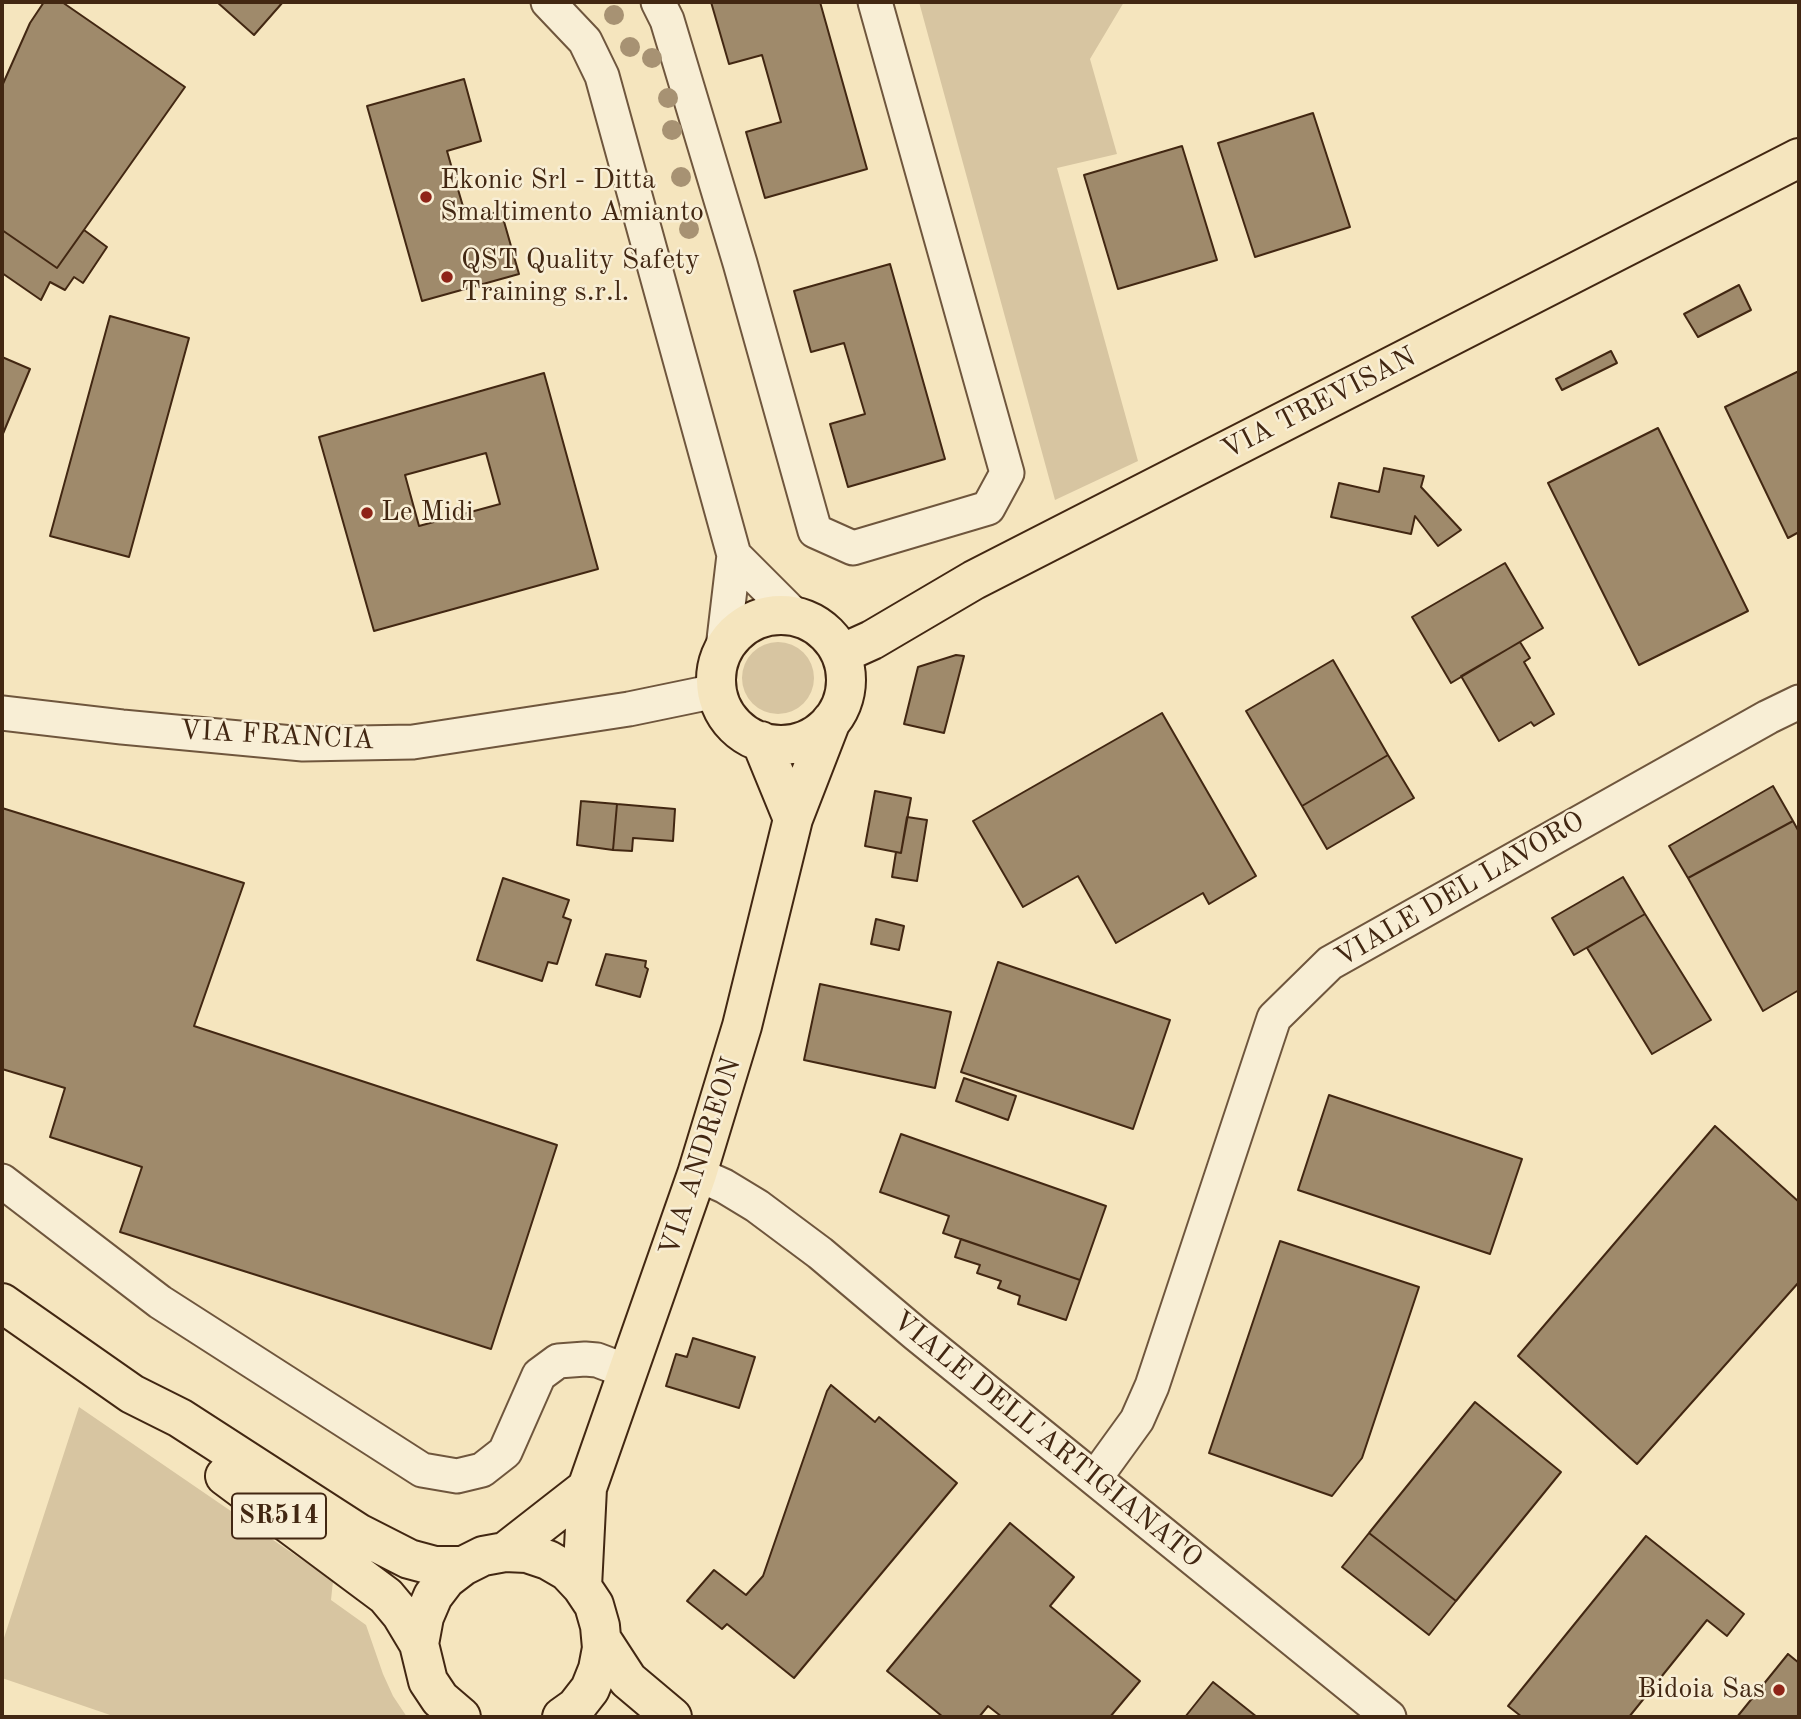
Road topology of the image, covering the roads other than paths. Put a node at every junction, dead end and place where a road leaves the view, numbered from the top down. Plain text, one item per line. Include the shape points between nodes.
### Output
1 (548, 2) edge
2 (658, 2) edge
3 (875, 2) edge
4 (1799, 158) edge
5 (734, 555) junction
6 (796, 617) junction
7 (723, 648) junction
8 (841, 654) junction
9 (716, 691) junction
10 (1799, 702) edge
11 (2, 713) edge
12 (831, 721) junction
13 (761, 741) junction
14 (793, 819) junction
15 (697, 1174) junction
16 (2, 1181) edge
17 (2, 1303) edge
18 (629, 1372) junction
19 (132, 1394) junction
20 (1095, 1478) junction
21 (587, 1488) junction
22 (505, 1552) junction
23 (463, 1566) junction
24 (582, 1587) junction
25 (601, 1640) junction
26 (419, 1644) junction
27 (456, 1716) edge
28 (562, 1717) edge
29 (672, 1717) edge
30 (1389, 1717) edge

1 - 5 street via 585,41 602,76
2 - 3 street via 728,225 815,531 853,548 988,508 1007,473
4 - 8 main road, VIA TREVISAN via 974,580
5 - 6 street
5 - 7 street
6 - 7 main road via 776,614 757,619 737,630
6 - 8 main road via 815,624
7 - 9 main road via 716,669
8 - 12 main road via 845,689
9 - 11 street, VIA FRANCIA via 413,742 303,744
9 - 13 main road via 731,722
10 - 20 street, VIALE DEL LAVORO via 1329,963 1274,1018 1152,1386 1137,1420
12 - 13 main road via 799,742
12 - 14 main road, VIA ANDREON
13 - 14 main road
14 - 15 main road, VIA ANDREON via 742,1026
15 - 18 main road, VIA ANDREON
15 - 20 street, VIALE DELL'ARTIGIANATO via 757,1206 820,1253
16 - 18 street via 160,1302 422,1470 457,1476 482,1470 505,1452 539,1375 558,1361 597,1360
17 - 19 main road, SR514
18 - 21 main road, VIA ANDREON
19 - 23 main road, SR514 via 180,1418 358,1533 409,1559 435,1566
19 - 26 main road, SR514 via 169,1433 386,1596
20 - 30 street, VIALE DELL'ARTIGIANATO
21 - 22 main road
21 - 24 main road, VIA ANDREON
22 - 23 main road, SR514
22 - 24 main road, SR514 via 548,1560
23 - 26 main road, SR514 via 433,1596
24 - 25 main road, SR514 via 594,1605
25 - 28 main road, SR514 via 590,1689
25 - 29 main road, SR514 via 628,1680
26 - 27 main road, SR514 via 428,1681

